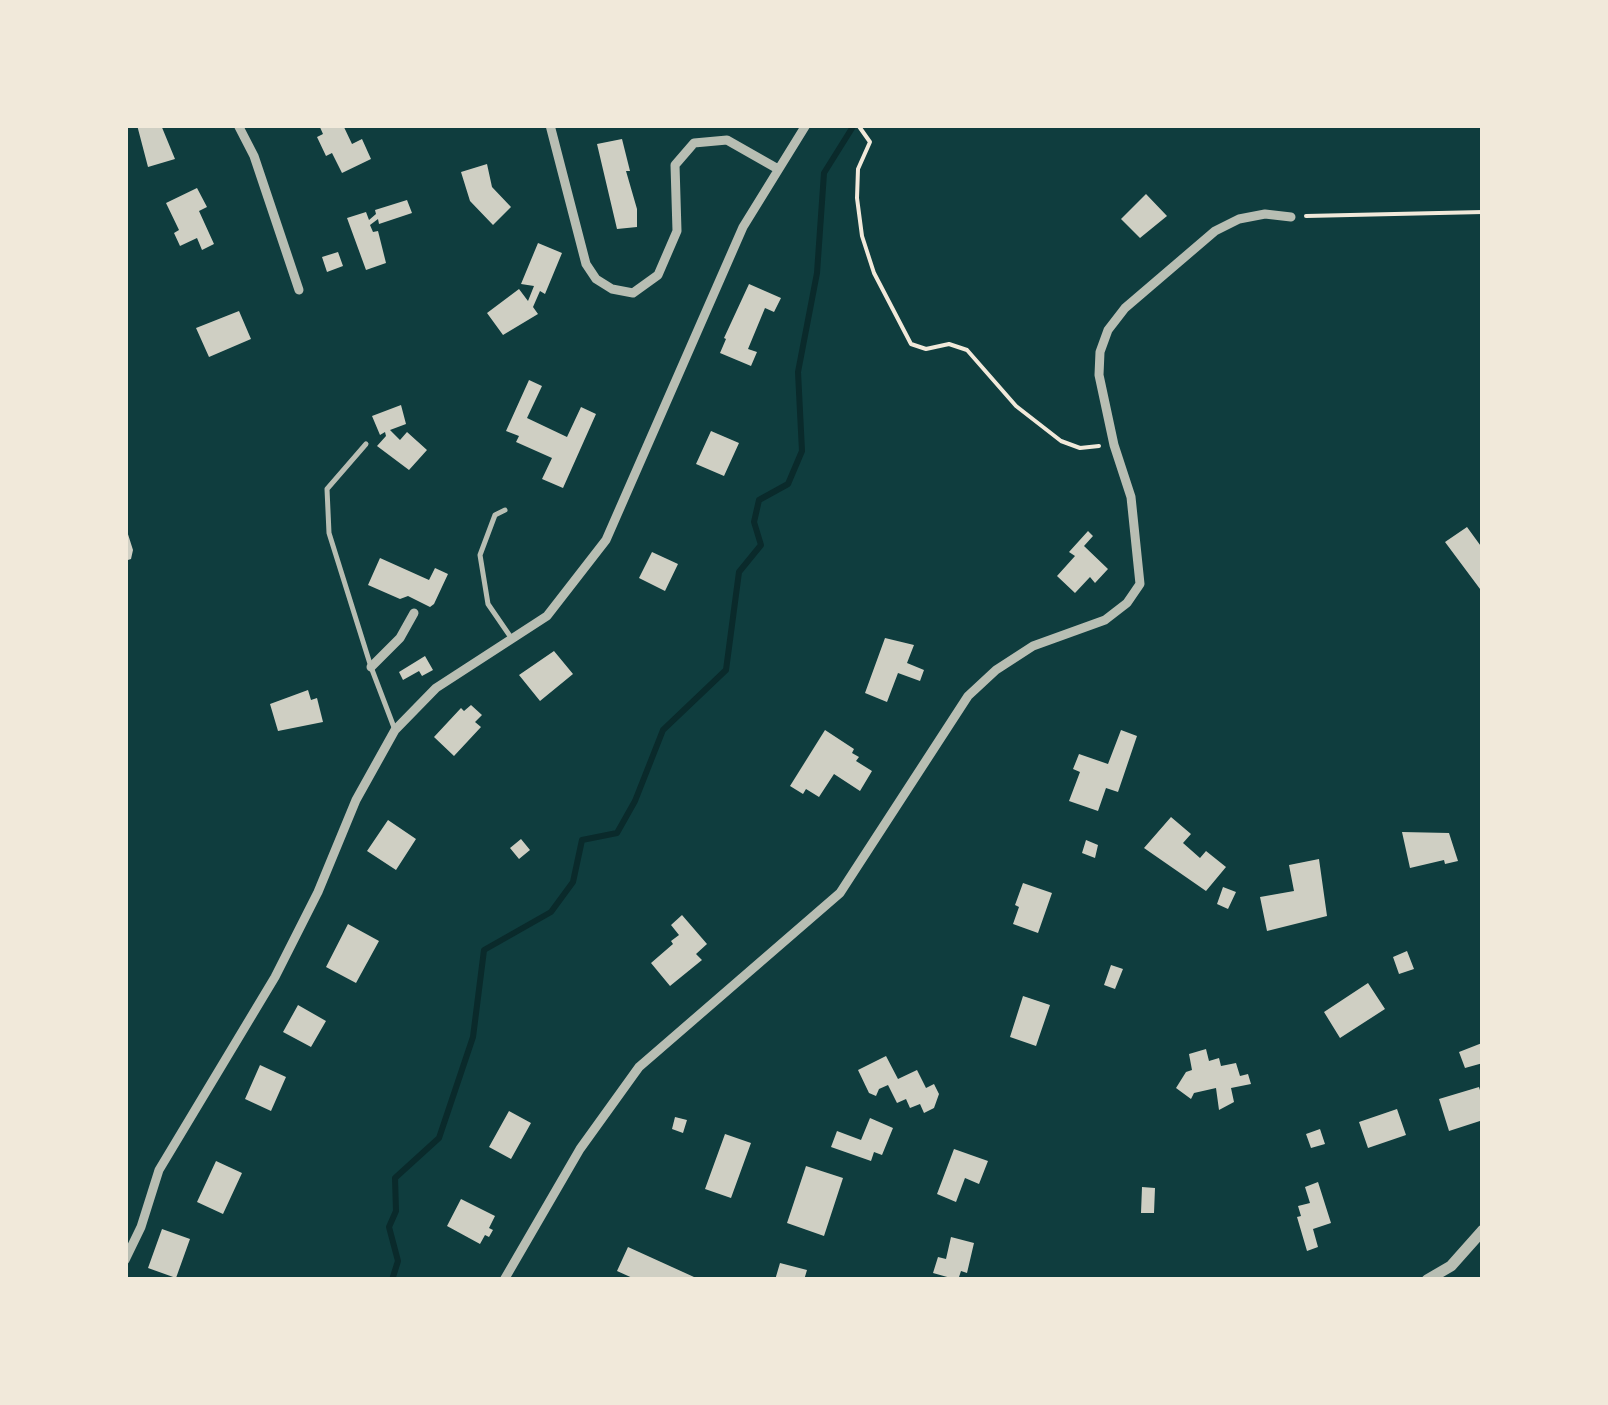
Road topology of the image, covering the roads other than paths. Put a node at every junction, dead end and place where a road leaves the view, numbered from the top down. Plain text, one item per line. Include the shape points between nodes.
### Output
1 (238, 125) edge
2 (550, 125) edge
3 (806, 125) edge
4 (778, 169) junction
5 (1291, 216) road end
6 (299, 290) dead end
7 (366, 444) dead end
8 (504, 510) dead end
9 (414, 613) dead end
10 (512, 639) junction
11 (371, 667) junction
12 (395, 730) junction
13 (1483, 1230) edge
14 (125, 1260) edge
15 (504, 1280) edge
16 (1427, 1280) edge

1 - 6 street
2 - 4 street via 586,264 612,289 633,294 658,275 677,231 675,165 694,142 727,140
3 - 4 street
4 - 10 street via 743,227 606,540 547,616
5 - 15 street via 1239,219 1215,231 1108,330 1099,375 1131,497 1140,584 1128,603 1104,620 1033,646 968,696 840,893 639,1066 580,1149
7 - 11 lane via 327,489 330,533
8 - 10 lane via 495,516 480,556 488,604
9 - 11 street
10 - 12 street via 436,688
11 - 12 lane
12 - 14 street via 275,977 159,1170
13 - 16 street via 1451,1266

